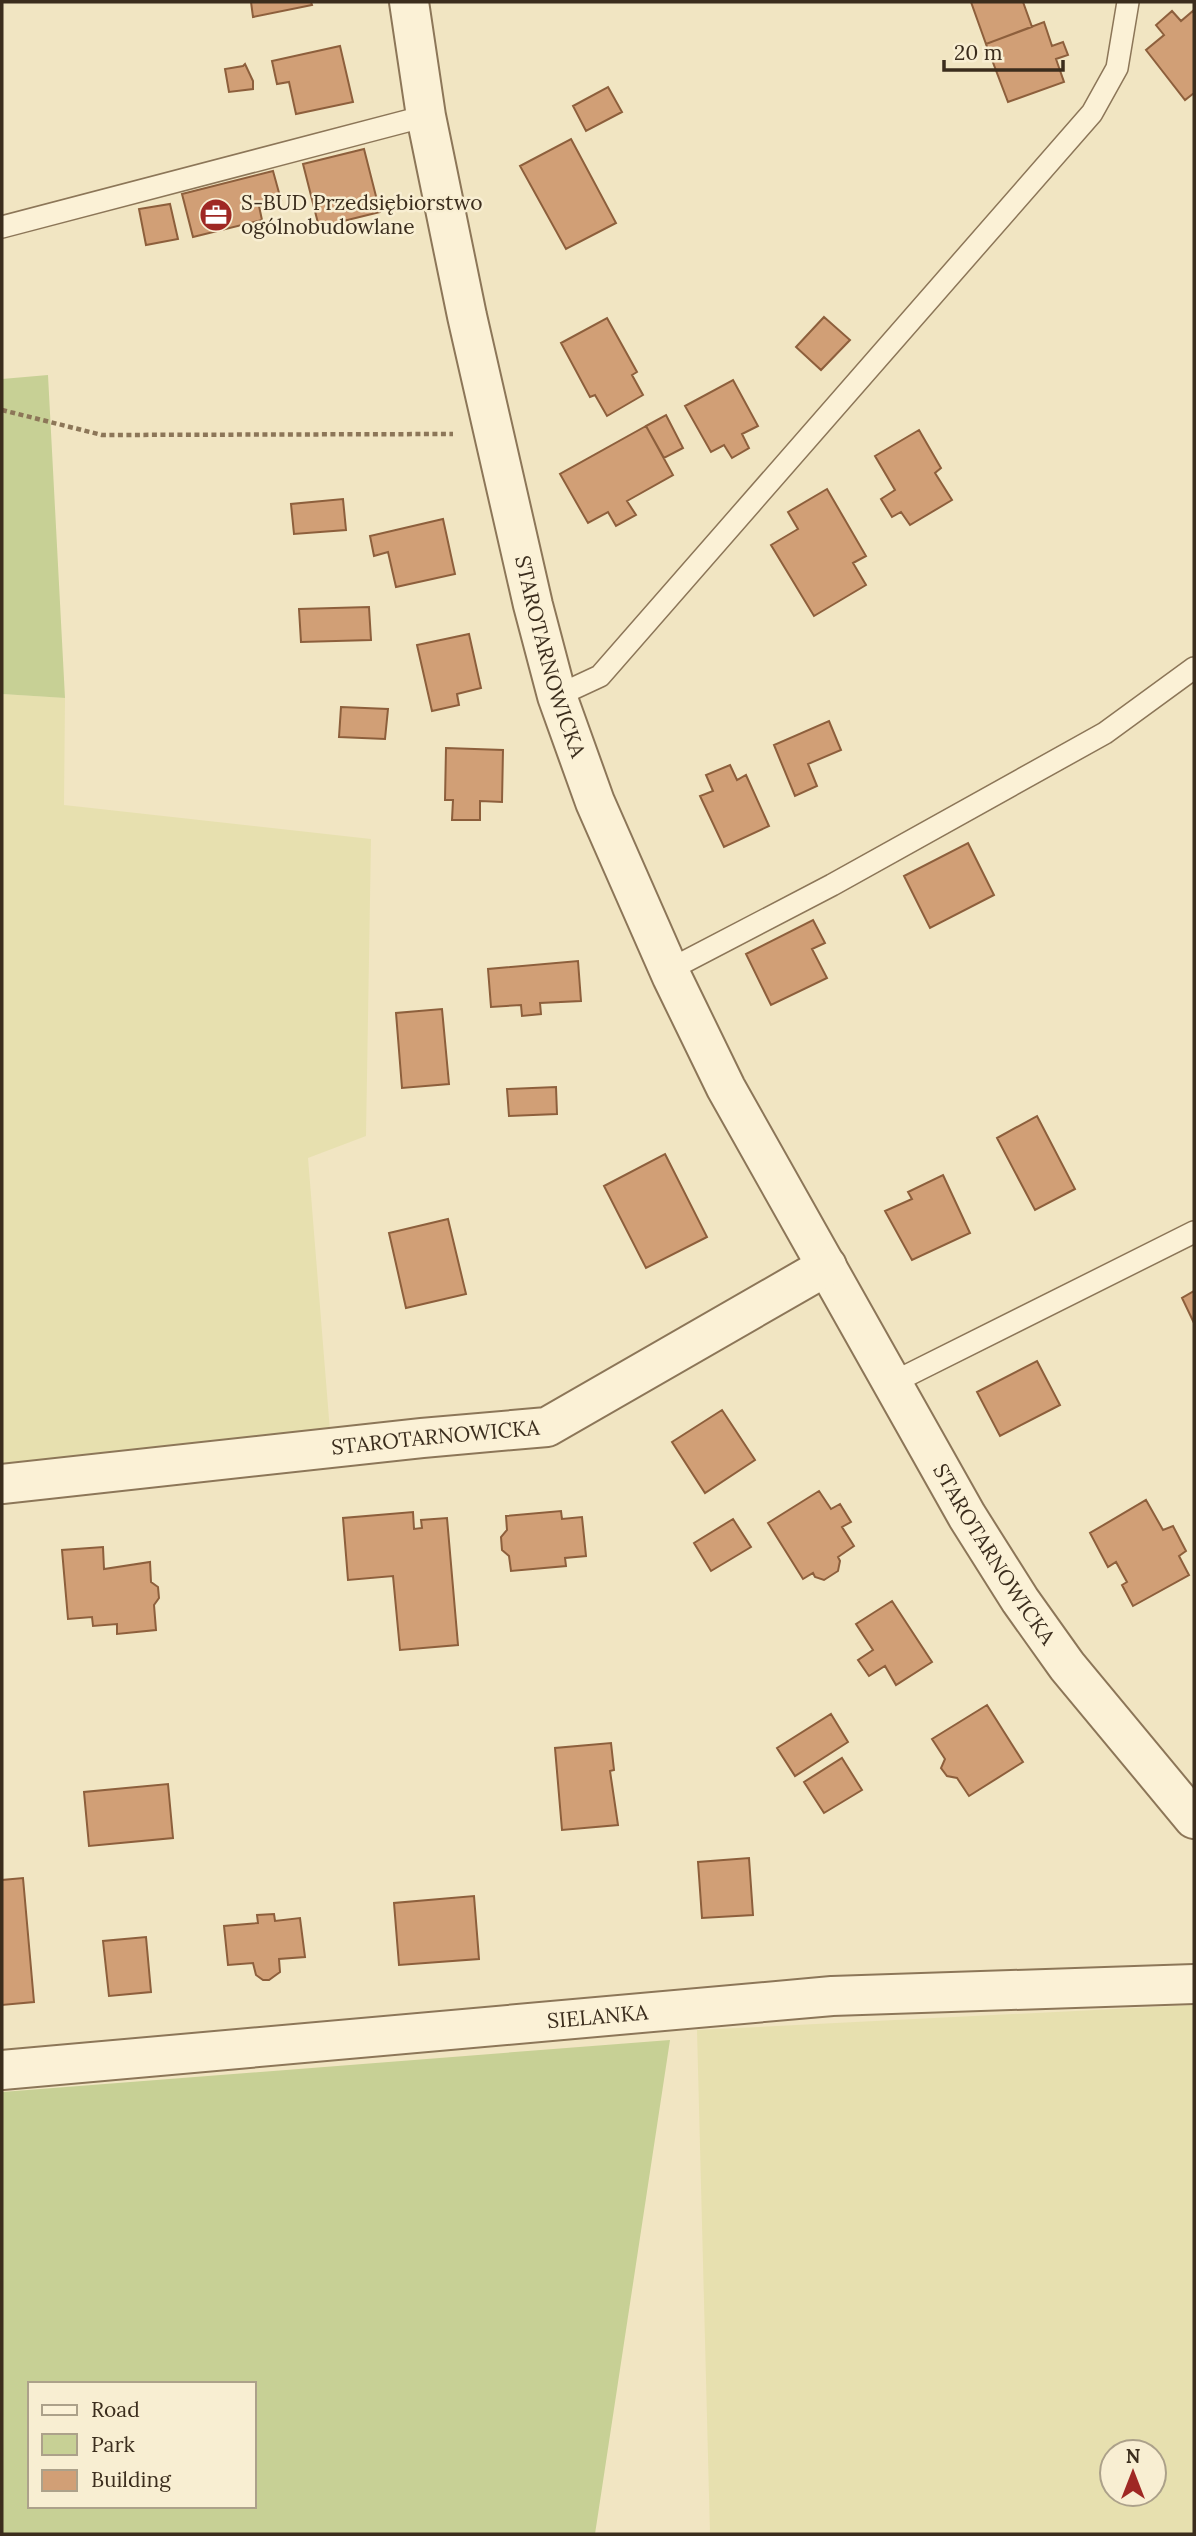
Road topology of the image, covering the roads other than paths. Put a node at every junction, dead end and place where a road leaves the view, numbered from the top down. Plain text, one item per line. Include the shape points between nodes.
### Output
1 (409, 2) edge
2 (1128, 2) edge
3 (426, 116) junction
4 (2, 227) edge
5 (1194, 668) edge
6 (557, 696) junction
7 (669, 970) junction
8 (1194, 1232) edge
9 (827, 1266) junction
10 (892, 1383) junction
11 (2, 1484) edge
12 (1194, 1819) edge
13 (1194, 1984) edge
14 (2, 2070) edge

1 - 3 street, STAROTARNOWICKA
2 - 6 lane via 1117,68 1091,113 600,676
3 - 4 lane
3 - 6 street, STAROTARNOWICKA via 467,316
5 - 7 lane via 1105,733
6 - 7 street, STAROTARNOWICKA via 595,802
7 - 9 street, STAROTARNOWICKA via 726,1088
8 - 10 lane
9 - 10 street, STAROTARNOWICKA
9 - 11 street, STAROTARNOWICKA via 547,1427
10 - 12 street, STAROTARNOWICKA via 1020,1600 1067,1666
13 - 14 street, SIELANKA via 832,1996

